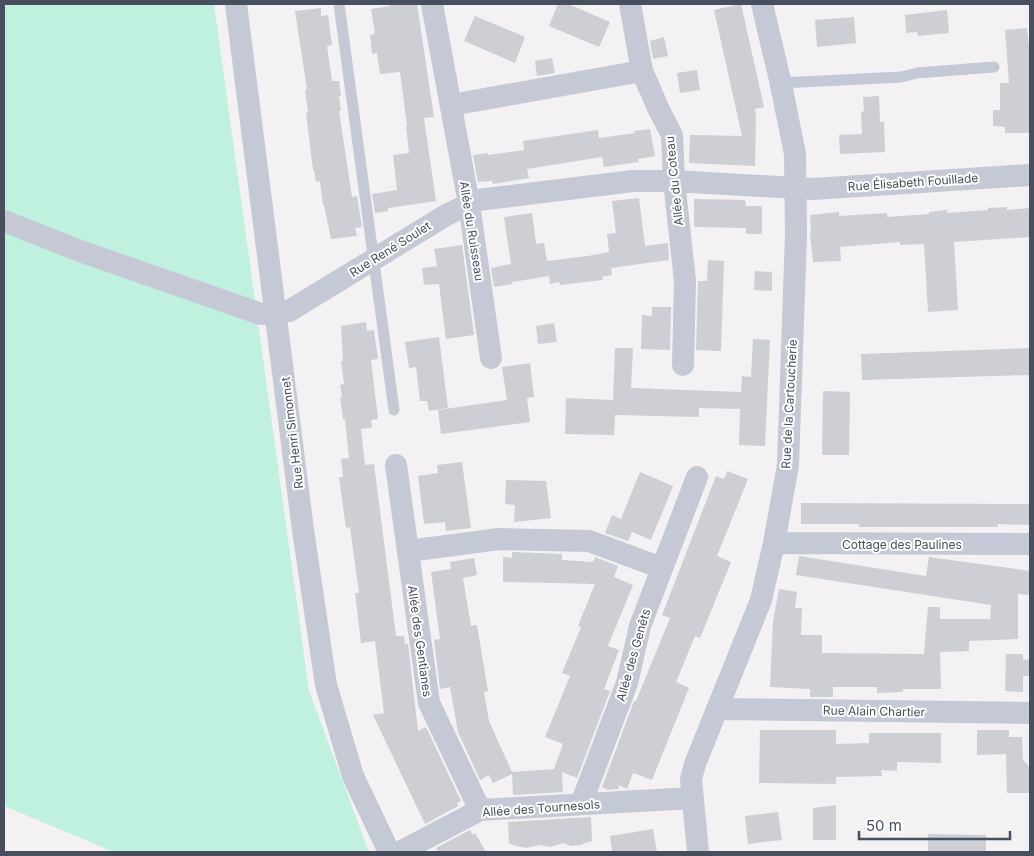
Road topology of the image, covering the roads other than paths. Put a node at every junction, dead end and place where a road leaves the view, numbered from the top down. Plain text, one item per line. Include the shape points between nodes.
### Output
1 (236, 4) edge
2 (339, 4) edge
3 (432, 4) edge
4 (630, 4) edge
5 (762, 4) edge
6 (994, 67) dead end
7 (642, 71) junction
8 (781, 83) junction
9 (451, 105) junction
10 (1030, 175) edge
11 (674, 181) junction
12 (796, 187) junction
13 (469, 204) junction
14 (4, 221) edge
15 (373, 260) junction
16 (277, 312) junction
17 (491, 358) dead end
18 (683, 365) dead end
19 (394, 410) dead end
20 (396, 465) dead end
21 (697, 477) dead end
22 (774, 543) junction
23 (1030, 544) edge
24 (408, 551) junction
25 (662, 568) junction
26 (717, 709) junction
27 (1030, 713) edge
28 (691, 798) junction
29 (581, 804) junction
30 (480, 810) junction
31 (389, 852) edge
32 (400, 852) edge
33 (698, 852) edge

1 - 16 street, Rue Henri Simonnet
2 - 15 lane
3 - 9 street, Allée du Ruisseau
4 - 7 street, Allée du Coteau
5 - 8 street, Rue de la Cartoucherie
6 - 8 lane via 900,77
7 - 9 street
7 - 11 street, Allée du Coteau via 672,135
8 - 12 street, Rue de la Cartoucherie via 793,139
9 - 13 street, Allée du Ruisseau
10 - 12 street, Rue Élisabeth Fouillade via 812,189
11 - 12 street, Rue René Soulet
11 - 13 street, Rue René Soulet via 633,181 478,200
11 - 18 street, Allée du Coteau via 685,281
12 - 22 street, Rue de la Cartoucherie via 788,465
13 - 15 street, Rue René Soulet
13 - 17 street, Allée du Ruisseau
14 - 16 street, Rue René Soulet via 261,314
15 - 16 street, Rue René Soulet via 289,311
15 - 19 lane
16 - 31 street, Rue Henri Simonnet via 326,684 353,776
20 - 24 street, Allée des Gentianes
21 - 25 street, Allée des Genêts
22 - 23 street, Cottage des Paulines
22 - 26 street, Rue de la Cartoucherie via 761,600
24 - 25 street via 499,539 589,541
24 - 30 street, Allée des Gentianes via 429,703
25 - 29 street, Allée des Genêts via 640,626 627,683
26 - 27 street, Rue Alain Chartier
26 - 28 street, Rue de la Cartoucherie via 694,764
28 - 29 street, Allée des Tournesols
28 - 33 street, Rue de la Cartoucherie
29 - 30 street, Allée des Tournesols
30 - 32 street, Allée des Tournesols

